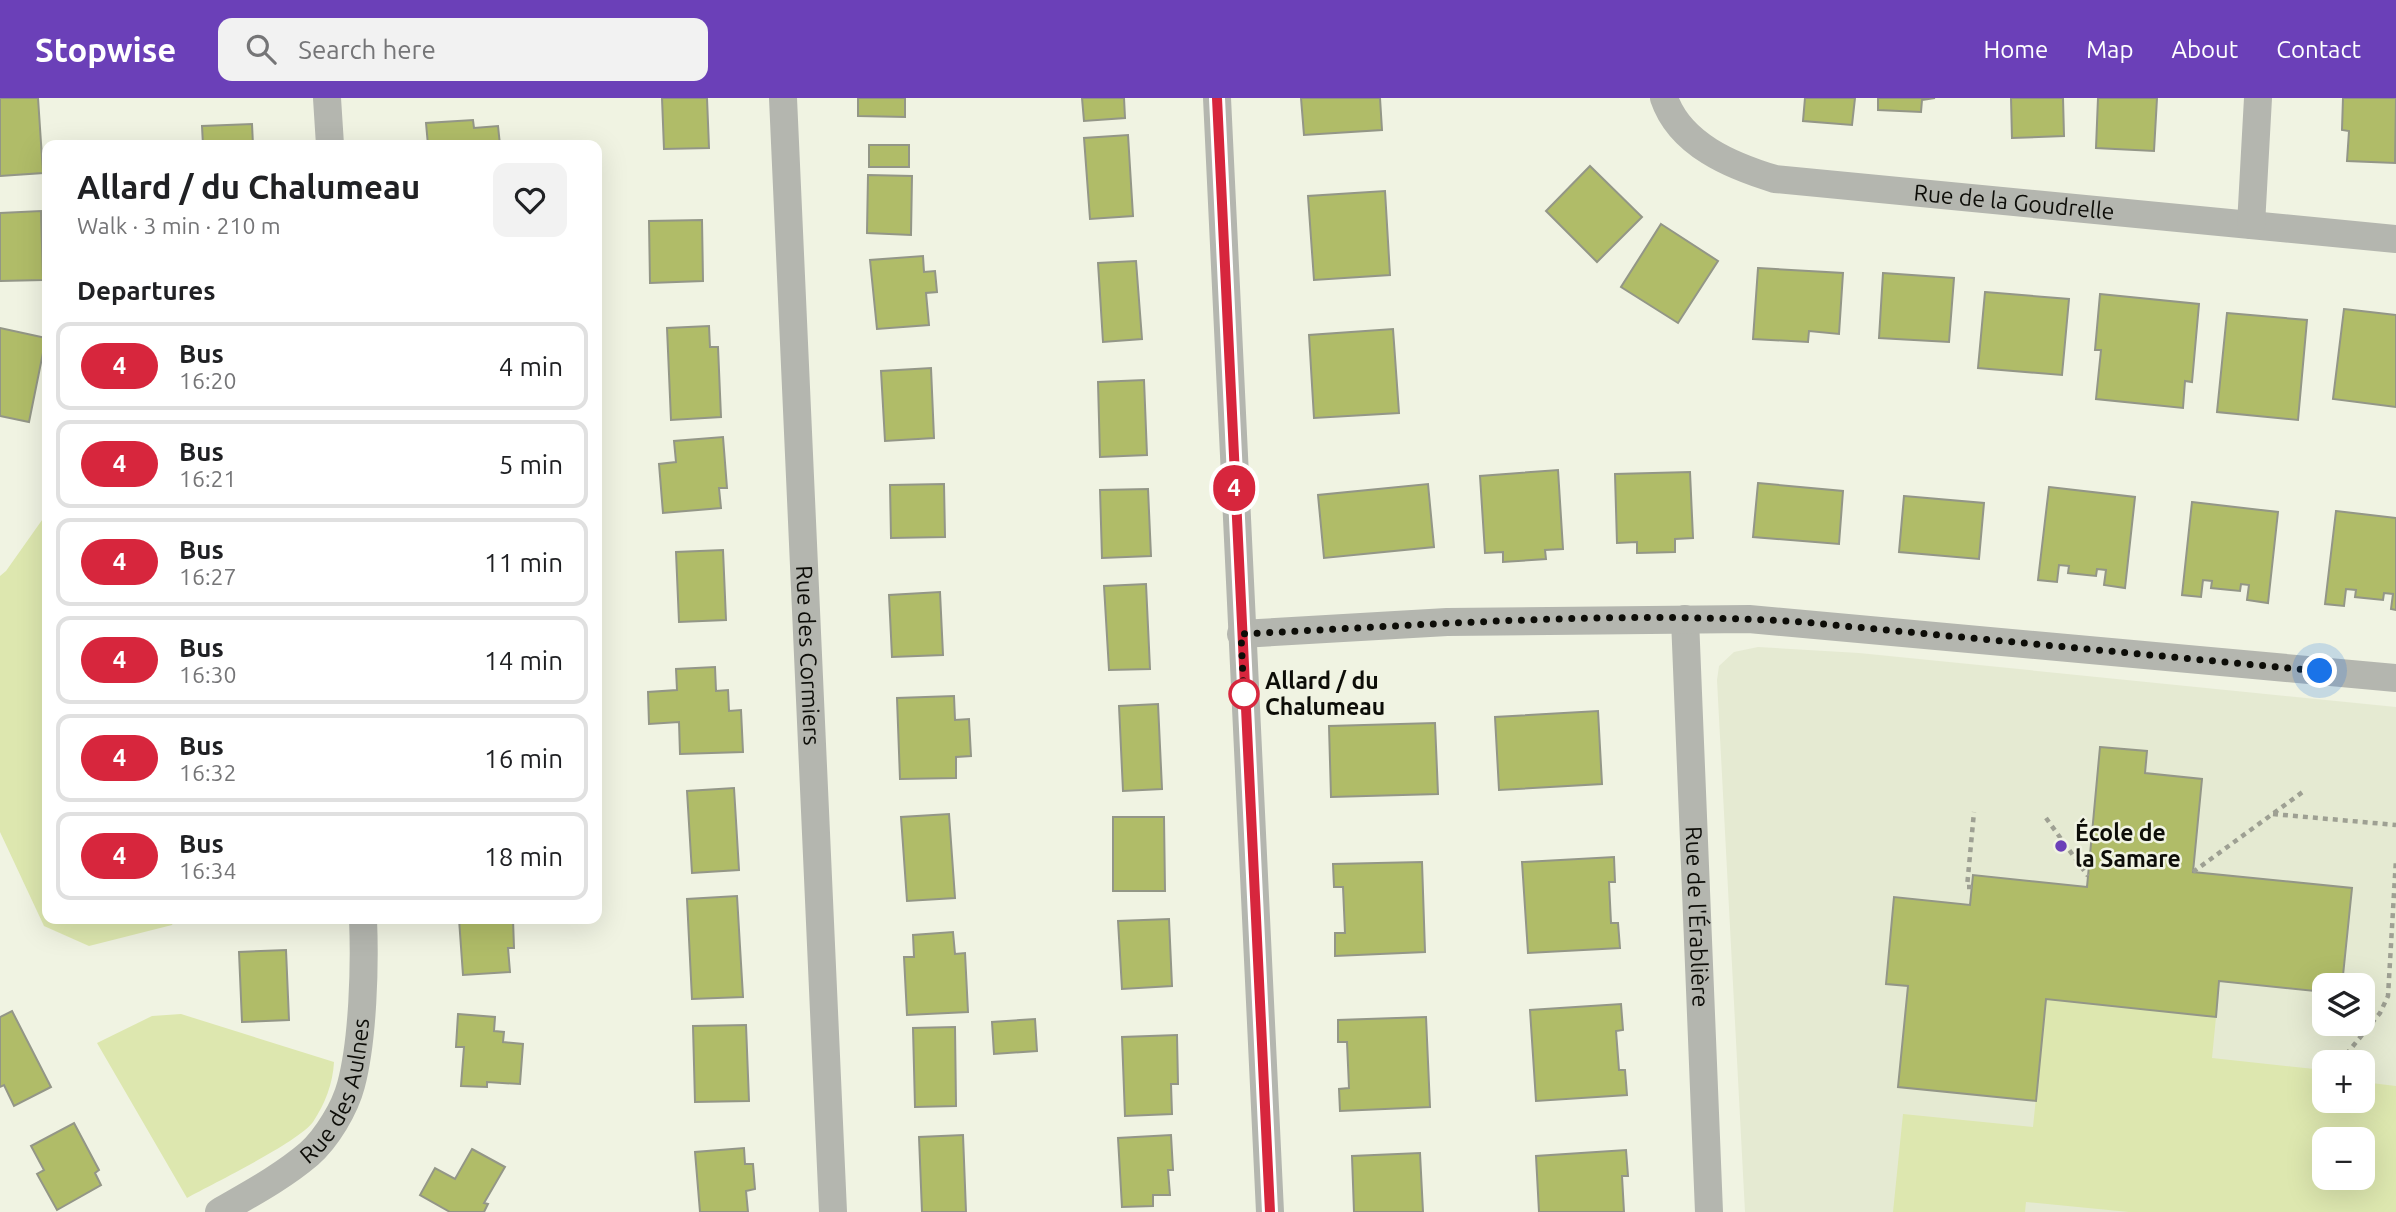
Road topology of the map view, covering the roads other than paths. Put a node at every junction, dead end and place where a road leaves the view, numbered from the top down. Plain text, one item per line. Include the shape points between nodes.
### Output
1 (327, 98) edge
2 (783, 98) edge
3 (1217, 98) edge
4 (1664, 98) edge
5 (2259, 98) edge
6 (330, 140) edge
7 (2251, 225) junction
8 (2396, 239) edge
9 (1685, 619) junction
10 (1241, 634) junction
11 (2396, 678) edge
12 (363, 924) edge
13 (219, 1212) edge
14 (833, 1212) edge
15 (1270, 1212) edge
16 (1709, 1212) edge

1 - 6 street
2 - 14 street, Rue des Cormiers
3 - 10 street
4 - 7 street, Rue de la Goudrelle via 1679,125 1699,144 1719,158 1775,179
5 - 7 street
7 - 8 street, Rue de la Goudrelle
9 - 10 street via 1447,622
9 - 11 street via 1829,624
9 - 16 street, Rue de l'Érablière
10 - 15 street
12 - 13 street, Rue des Aulnes via 358,1039 351,1086 337,1117 312,1152

